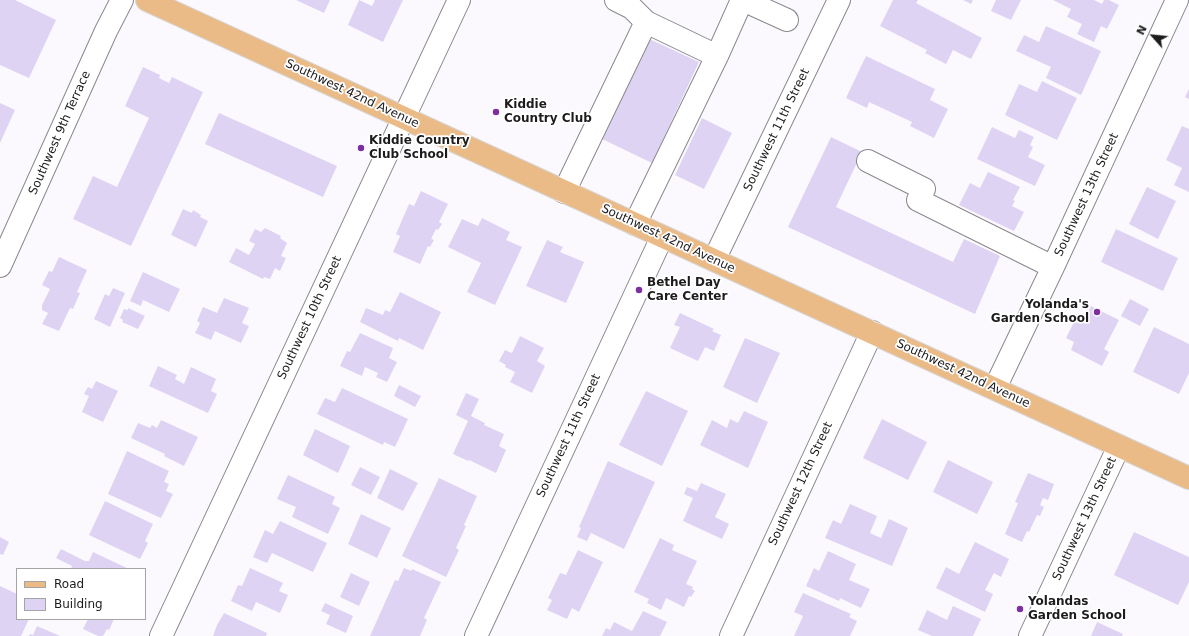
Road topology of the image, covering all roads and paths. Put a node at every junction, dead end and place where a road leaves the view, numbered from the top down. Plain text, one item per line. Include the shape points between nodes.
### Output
1 (122, 0) edge
2 (147, 0) edge
3 (460, 0) edge
4 (616, 0) edge
5 (743, 0) edge
6 (839, 0) edge
7 (1177, 0) edge
8 (787, 20) dead end
9 (646, 22) junction
10 (717, 56) junction
11 (404, 118) junction
12 (868, 161) dead end
13 (564, 192) junction
14 (635, 224) junction
15 (662, 237) junction
16 (714, 260) junction
17 (0, 266) edge
18 (1053, 267) junction
19 (872, 332) junction
20 (995, 388) junction
21 (1119, 446) junction
22 (1189, 478) edge
23 (160, 636) edge
24 (476, 636) edge
25 (731, 636) edge
26 (1030, 636) edge

1 - 17 street, Southwest 9th Terrace
2 - 11 main road, Southwest 42nd Avenue
3 - 11 street, Southwest 10th Street
4 - 9 street via 632,8
5 - 8 street
5 - 10 street
6 - 16 street, Southwest 11th Street
7 - 18 street, Southwest 13th Street
9 - 10 street
9 - 13 street
10 - 14 street
11 - 13 main road, Southwest 42nd Avenue
11 - 23 street, Southwest 10th Street
12 - 18 street via 924,189 918,200
13 - 14 main road, Southwest 42nd Avenue
14 - 15 main road, Southwest 42nd Avenue
15 - 16 main road, Southwest 42nd Avenue
15 - 24 street, Southwest 11th Street
16 - 19 main road, Southwest 42nd Avenue
18 - 20 street, Southwest 13th Street
19 - 20 main road, Southwest 42nd Avenue
19 - 25 street, Southwest 12th Street
20 - 21 main road, Southwest 42nd Avenue
21 - 22 main road, Southwest 42nd Avenue
21 - 26 street, Southwest 13th Street

